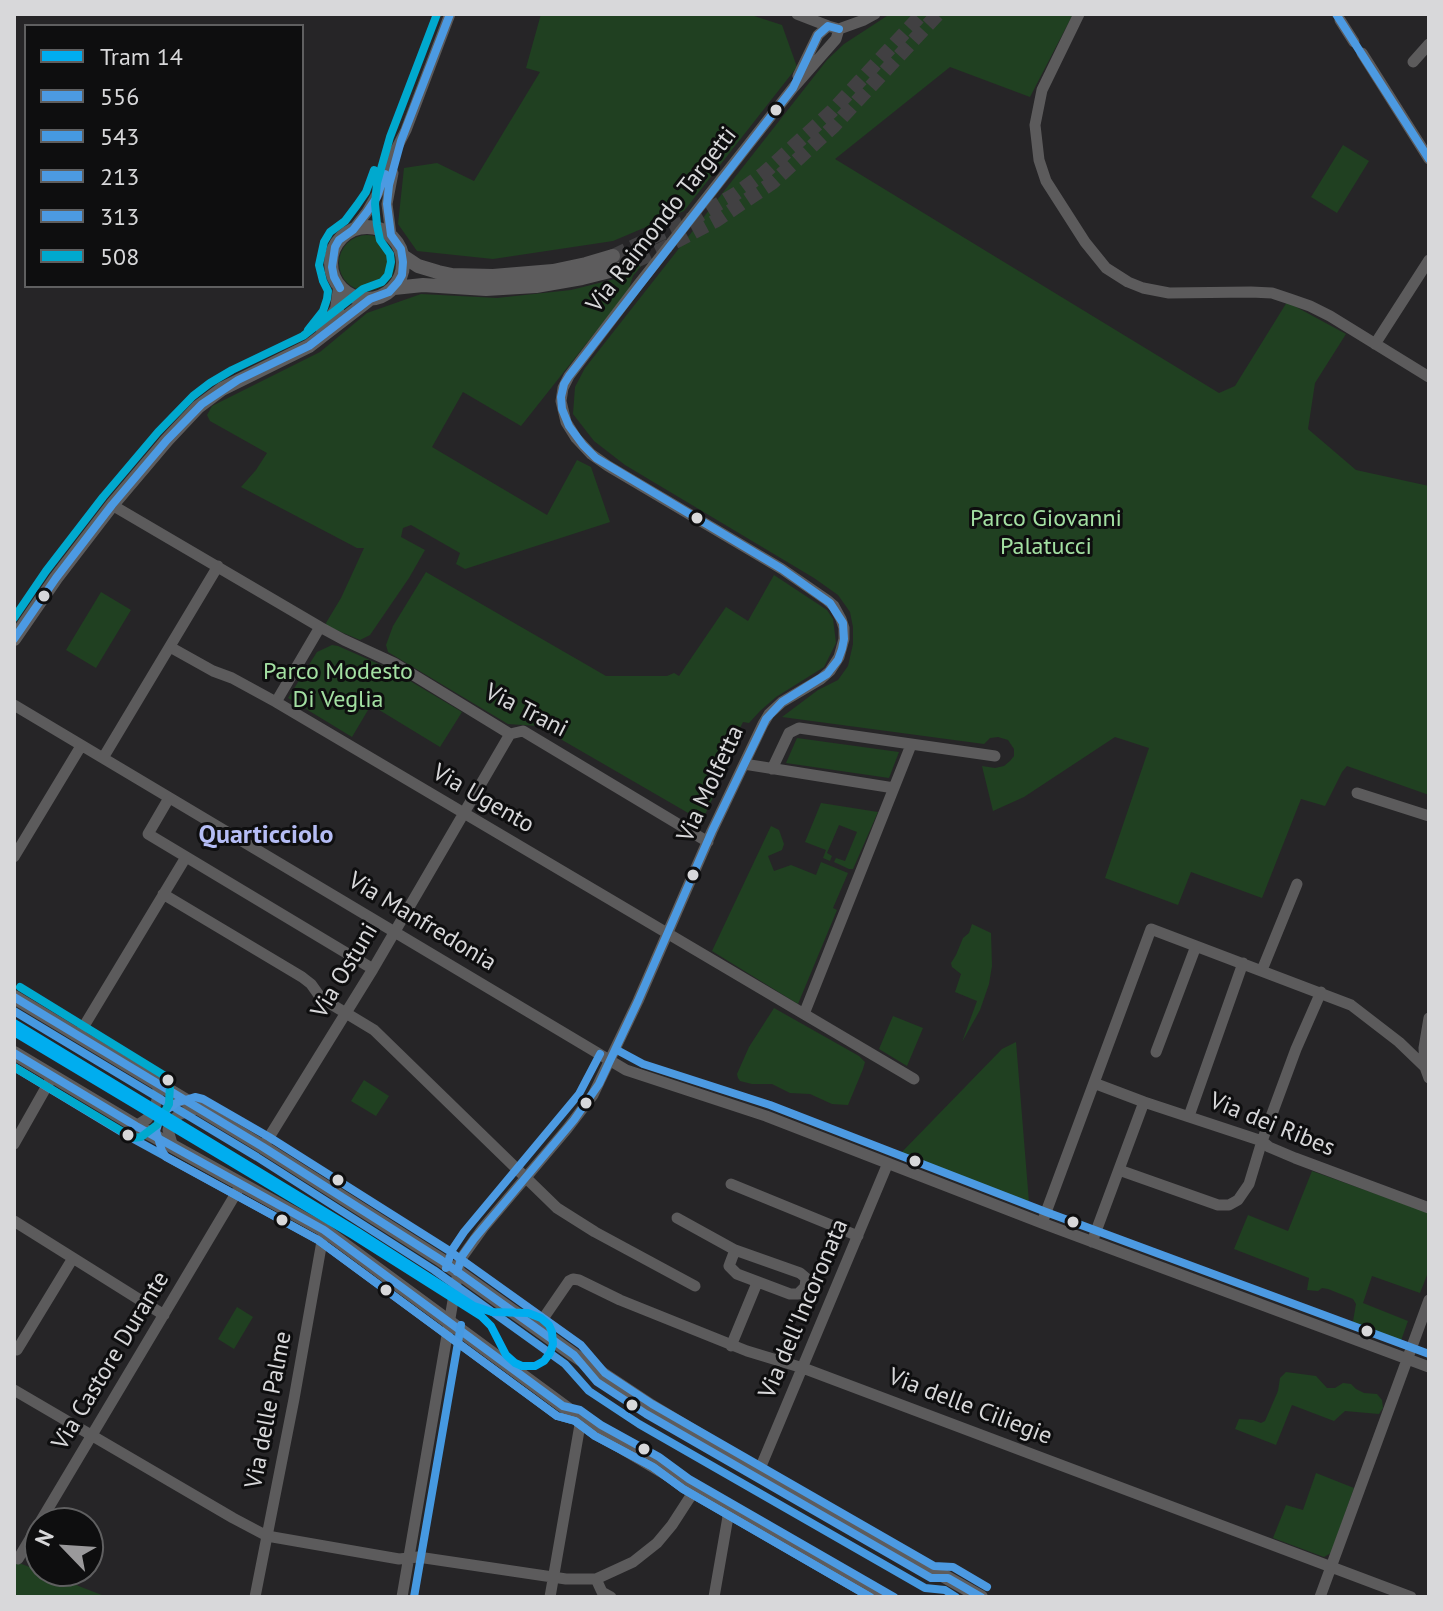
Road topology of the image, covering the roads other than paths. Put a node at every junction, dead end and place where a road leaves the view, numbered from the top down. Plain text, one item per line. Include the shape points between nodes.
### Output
1 (450, 14) edge
2 (797, 14) edge
3 (875, 14) edge
4 (1079, 14) edge
5 (1340, 20) dead end
6 (834, 27) junction
7 (1354, 42) dead end
8 (1429, 44) edge
9 (1362, 53) dead end
10 (1413, 62) dead end
11 (401, 141) junction
12 (1429, 159) edge
13 (353, 230) junction
14 (391, 235) junction
15 (403, 256) junction
16 (1429, 260) edge
17 (340, 288) junction
18 (394, 288) junction
19 (370, 299) junction
20 (313, 343) junction
21 (1375, 344) junction
22 (1429, 377) edge
23 (566, 380) joint
24 (112, 505) junction
25 (218, 566) junction
26 (320, 627) junction
27 (14, 639) edge
28 (170, 647) junction
29 (276, 702) junction
30 (14, 705) edge
31 (510, 734) junction
32 (911, 745) junction
33 (81, 746) junction
34 (995, 756) dead end
35 (103, 758) junction
36 (744, 764) junction
37 (772, 769) junction
38 (894, 788) junction
39 (1357, 793) dead end
40 (169, 798) junction
41 (463, 813) junction
42 (1429, 816) edge
43 (708, 842) junction
44 (14, 857) edge
45 (186, 857) junction
46 (1297, 884) dead end
47 (163, 894) junction
48 (394, 931) junction
49 (667, 935) junction
50 (1196, 946) junction
51 (1243, 963) junction
52 (373, 969) junction
53 (1262, 970) junction
54 (1321, 992) junction
55 (14, 997) edge
56 (345, 1013) junction
57 (804, 1014) junction
58 (1429, 1018) edge
59 (78, 1036) junction
60 (1156, 1052) dead end
61 (14, 1053) edge
62 (611, 1060) junction
63 (1428, 1068) edge
64 (52, 1077) junction
65 (914, 1079) dead end
66 (1099, 1085) dead end
67 (158, 1086) junction
68 (1144, 1102) junction
69 (197, 1109) junction
70 (1189, 1116) junction
71 (136, 1126) junction
72 (1262, 1141) junction
73 (14, 1144) edge
74 (173, 1147) junction
75 (263, 1147) junction
76 (888, 1163) junction
77 (1119, 1170) junction
78 (526, 1176) junction
79 (731, 1184) dead end
80 (241, 1185) junction
81 (1429, 1208) edge
82 (677, 1218) dead end
83 (14, 1221) edge
84 (1042, 1223) junction
85 (324, 1230) junction
86 (858, 1236) junction
87 (1092, 1242) junction
88 (735, 1250) junction
89 (73, 1258) junction
90 (457, 1272) junction
91 (757, 1283) junction
92 (695, 1286) dead end
93 (1429, 1300) edge
94 (164, 1315) junction
95 (449, 1323) junction
96 (536, 1329) junction
97 (731, 1346) junction
98 (17, 1350) dead end
99 (1407, 1359) junction
100 (1429, 1367) edge
101 (803, 1368) junction
102 (14, 1390) edge
103 (581, 1419) junction
104 (92, 1436) junction
105 (759, 1471) junction
106 (690, 1496) junction
107 (728, 1518) junction
108 (267, 1536) junction
109 (18, 1559) dead end
110 (409, 1559) junction
111 (1331, 1568) junction
112 (553, 1577) junction
113 (596, 1579) junction
114 (255, 1597) edge
115 (402, 1597) edge
116 (550, 1597) edge
117 (611, 1597) edge
118 (714, 1597) edge
119 (880, 1597) edge
120 (981, 1597) edge
121 (1320, 1597) edge
122 (1411, 1597) edge

1 - 11 street
2 - 6 street
3 - 6 street
4 - 21 street via 1042,90 1035,125 1046,181 1106,268 1143,288 1169,293 1272,293 1310,306
5 - 7 street
6 - 23 street, Via Raimondo Targetti via 836,39 816,52
8 - 10 street
9 - 12 street
11 - 13 street via 373,204
11 - 14 street via 388,196
13 - 14 main road via 376,227
13 - 17 main road via 333,252 332,270
14 - 15 main road
15 - 18 main road via 402,275
15 - 18 main road via 438,272 493,276 616,262 567,281 536,286
16 - 21 street
17 - 19 main road
17 - 20 main road via 337,309
18 - 19 main road
19 - 20 main road
20 - 24 main road via 202,404
21 - 22 street
23 - 36 street, Via Molfetta via 561,397 565,418 596,458 782,569 827,600 841,619 844,639 836,664 769,714
24 - 25 street, Via Trani
24 - 27 main road
25 - 26 street, Via Trani
25 - 28 street
26 - 29 street
26 - 31 street, Via Trani via 394,663
28 - 29 street, Via Ugento
28 - 35 street
29 - 41 street, Via Ugento
30 - 33 street
31 - 41 street, Via Ostuni
31 - 43 street, Via Trani via 523,731
32 - 34 street
32 - 37 street via 795,729
32 - 38 street
33 - 35 street, Via Manfredonia
33 - 44 street
35 - 40 street, Via Manfredonia
36 - 37 street
36 - 43 street, Via Molfetta
37 - 38 street
38 - 57 street
39 - 42 street
40 - 45 street via 148,834
40 - 48 street, Via Manfredonia
41 - 48 street, Via Ostuni
41 - 49 street, Via Ugento
43 - 49 street, Via Molfetta
45 - 47 street
45 - 52 street
46 - 53 street
47 - 56 street via 302,977
47 - 59 street
48 - 52 street, Via Ostuni
48 - 62 street, Via Manfredonia
49 - 57 street, Via Ugento
49 - 62 street, Via Molfetta
50 - 51 street
50 - 60 street
50 - 84 street via 1151,929
51 - 53 street
51 - 70 street
52 - 56 street, Via Ostuni
53 - 54 street
54 - 63 street via 1363,1013
54 - 72 street
55 - 59 main road
56 - 75 street, Via Ostuni
56 - 78 street via 374,1030
57 - 65 street, Via Ugento
58 - 63 street via 1424,1048
59 - 67 main road
61 - 64 main road
62 - 76 street, Via Manfredonia via 638,1075
62 - 78 street, Via Molfetta via 589,1101
64 - 71 main road
64 - 73 street
66 - 68 street, Via dei Ribes
67 - 69 main road
67 - 71 street via 154,1109
68 - 70 street, Via dei Ribes
68 - 77 street
69 - 74 street via 171,1121
69 - 75 main road
70 - 72 street, Via dei Ribes
71 - 74 main road
72 - 77 street via 1247,1187 1229,1205
72 - 81 street, Via dei Ribes
74 - 80 main road
75 - 90 main road
76 - 84 street, Via Manfredonia
76 - 86 street, Via dell'Incoronata
77 - 87 street
78 - 90 street, Via Molfetta via 467,1248
78 - 92 street via 563,1212
79 - 86 street
80 - 85 main road
80 - 94 street, Via Castore Durante
82 - 88 street
83 - 89 street
84 - 87 street, Via Manfredonia
85 - 95 main road
85 - 108 street, Via delle Palme
86 - 101 street, Via dell'Incoronata
87 - 99 street, Via Manfredonia
88 - 91 street via 730,1269
88 - 91 street via 798,1271 807,1281 795,1295
89 - 94 street
89 - 98 street
90 - 95 street
90 - 96 main road
91 - 97 street
93 - 99 street
94 - 104 street, Via Castore Durante
95 - 103 main road
95 - 110 street
96 - 97 street, Via delle Ciliegie via 569,1281 576,1279
96 - 105 main road
97 - 101 street, Via delle Ciliegie
99 - 100 street, Via Manfredonia
99 - 111 street
101 - 105 street, Via dell'Incoronata
101 - 111 street, Via delle Ciliegie
102 - 104 street
103 - 106 main road
103 - 112 street
104 - 108 street
104 - 109 street, Via Castore Durante
105 - 120 main road
106 - 107 main road
106 - 113 street via 649,1550
107 - 118 street
107 - 119 main road
108 - 110 street
108 - 114 street, Via delle Palme
110 - 112 street
110 - 115 street
111 - 121 street
111 - 122 street, Via delle Ciliegie
112 - 113 street
112 - 116 street
113 - 117 street

